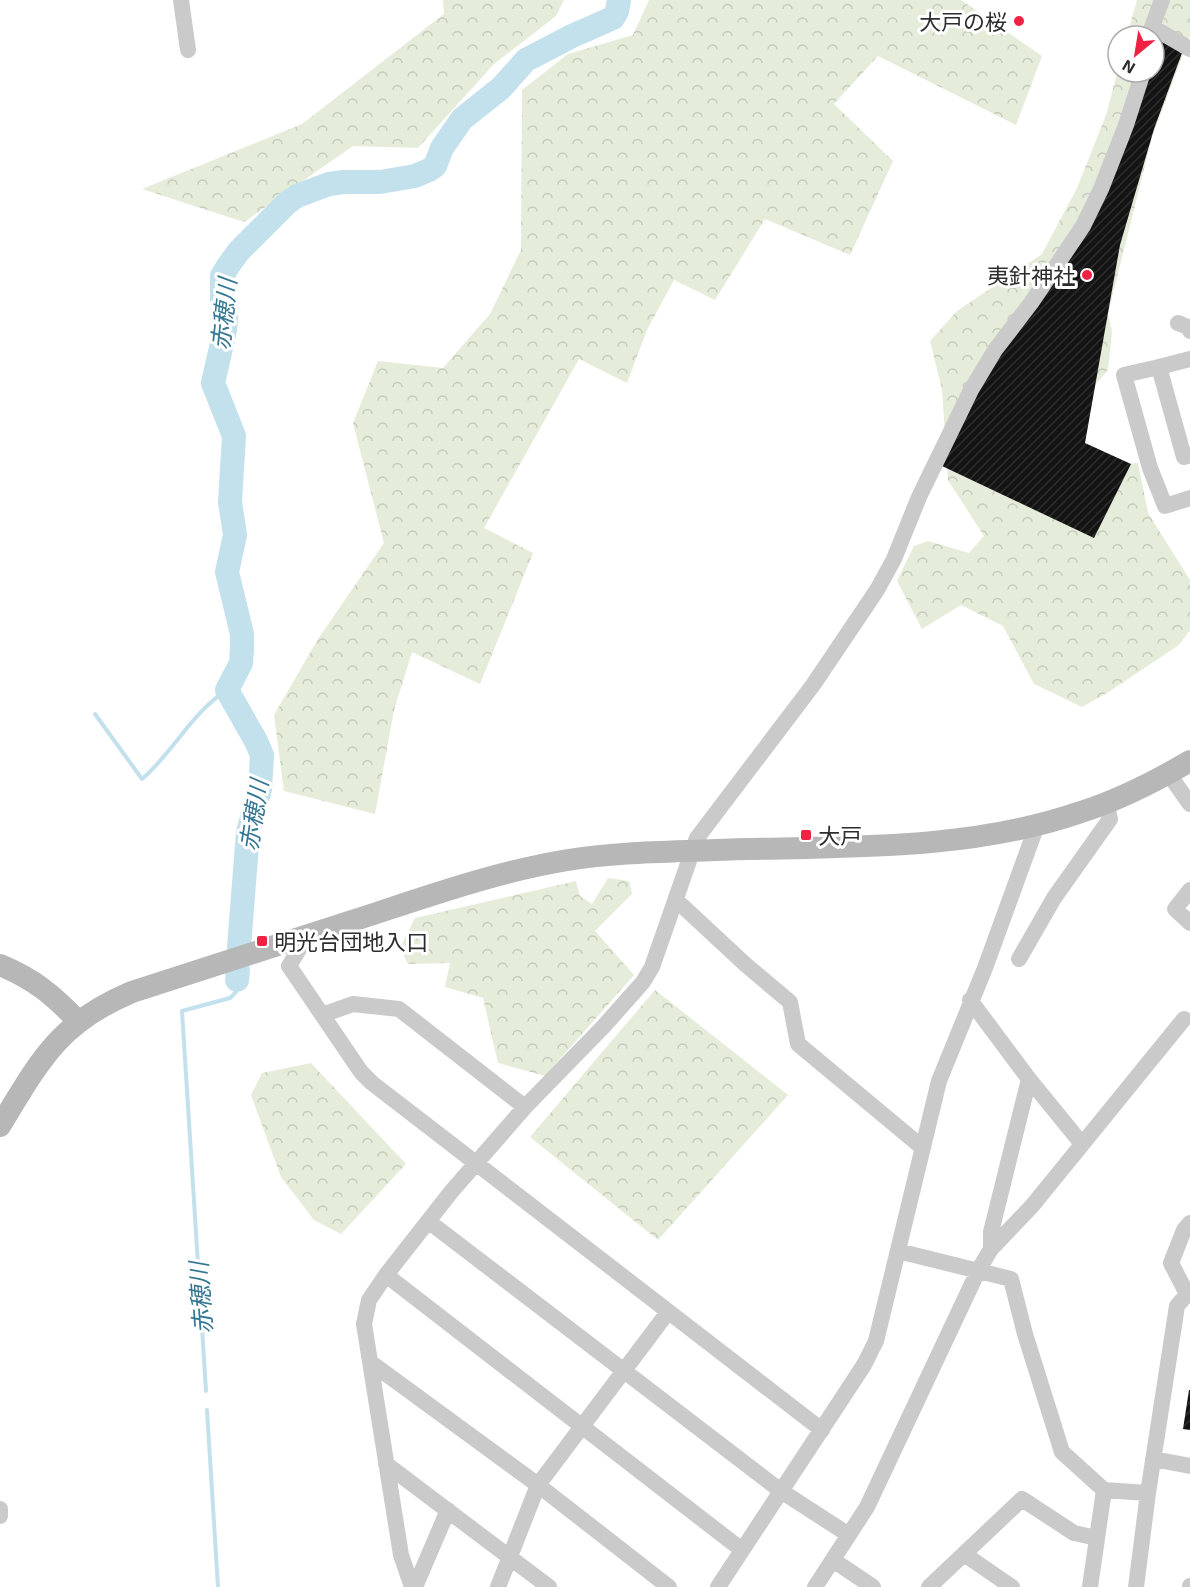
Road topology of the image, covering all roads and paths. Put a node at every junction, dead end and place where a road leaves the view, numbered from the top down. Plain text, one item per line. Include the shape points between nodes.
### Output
1 (180, 0) edge
2 (1162, 0) edge
3 (1153, 24) edge
4 (1166, 39) edge
5 (1190, 49) edge
6 (188, 50) dead end
7 (1139, 84) edge
8 (1190, 359) edge
9 (1159, 367) junction
10 (1190, 455) edge
11 (1190, 498) edge
12 (1190, 761) edge
13 (1168, 773) junction
14 (1106, 802) junction
15 (1190, 804) edge
16 (1037, 825) junction
17 (691, 851) junction
18 (1190, 890) edge
19 (676, 900) junction
20 (1190, 923) edge
21 (307, 936) junction
22 (1019, 959) dead end
23 (0, 966) edge
24 (970, 1000) junction
25 (322, 1015) junction
26 (1184, 1018) dead end
27 (78, 1021) junction
28 (1029, 1079) junction
29 (525, 1107) junction
30 (0, 1126) edge
31 (1082, 1144) junction
32 (923, 1148) junction
33 (474, 1164) junction
34 (428, 1221) junction
35 (1190, 1223) edge
36 (991, 1249) junction
37 (898, 1251) junction
38 (978, 1271) junction
39 (386, 1275) junction
40 (1188, 1293) edge
41 (668, 1312) junction
42 (370, 1362) junction
43 (623, 1370) junction
44 (580, 1427) junction
45 (822, 1430) junction
46 (1153, 1460) junction
47 (386, 1464) junction
48 (1190, 1466) edge
49 (538, 1485) junction
50 (1104, 1490) junction
51 (781, 1491) junction
52 (1148, 1493) junction
53 (0, 1509) edge
54 (448, 1510) junction
55 (0, 1516) edge
56 (849, 1535) junction
57 (1097, 1538) junction
58 (742, 1550) junction
59 (964, 1554) junction
60 (510, 1556) junction
61 (833, 1560) junction
62 (414, 1587) edge
63 (498, 1587) edge
64 (549, 1587) edge
65 (669, 1587) edge
66 (718, 1587) edge
67 (815, 1587) edge
68 (873, 1587) edge
69 (929, 1587) edge
70 (1012, 1587) edge
71 (1090, 1587) edge
72 (1136, 1587) edge

1 - 6 street
2 - 3 street
4 - 5 street
7 - 17 street via 1088,217 971,390 877,590 813,685 705,826
8 - 9 street
9 - 10 street via 1184,457
9 - 11 street via 1124,375 1165,506
12 - 13 street
13 - 14 street
13 - 15 street
14 - 16 street
14 - 22 street via 1110,819 1054,898
16 - 17 street via 931,841
16 - 24 street
17 - 19 street
17 - 21 street via 570,860 527,868
18 - 20 street via 1175,909
19 - 29 street via 643,982
19 - 32 street via 790,1002 798,1044
21 - 25 street via 289,966
21 - 27 street via 132,992
23 - 27 street via 20,973 48,992
24 - 28 street
24 - 32 street via 939,1081
25 - 29 street via 353,1004 399,1009
25 - 33 street via 372,1083
26 - 31 street
27 - 30 street via 48,1051
28 - 31 street
28 - 36 street via 991,1232
29 - 33 street
31 - 36 street
32 - 37 street
33 - 34 street
33 - 41 street
34 - 39 street
34 - 43 street
35 - 40 street via 1171,1263
36 - 38 street
37 - 38 street
37 - 45 street via 876,1341
38 - 50 street via 1011,1279 1062,1452
38 - 56 street via 867,1507
39 - 42 street via 369,1300 364,1324
39 - 44 street
40 - 46 street via 1177,1306
41 - 43 street
41 - 45 street
42 - 47 street
42 - 49 street
43 - 44 street
43 - 51 street
44 - 49 street
44 - 58 street
45 - 51 street
46 - 48 street
46 - 52 street
47 - 54 street
47 - 62 street via 401,1555
49 - 60 street
49 - 65 street
50 - 52 street
50 - 57 street
51 - 56 street
51 - 58 street
52 - 72 street
53 - 55 street
54 - 60 street
54 - 62 street
56 - 61 street
57 - 59 street via 1074,1533 1022,1499
57 - 71 street
58 - 66 street
59 - 69 street
59 - 70 street
60 - 63 street
60 - 64 street
61 - 67 street
61 - 68 street

